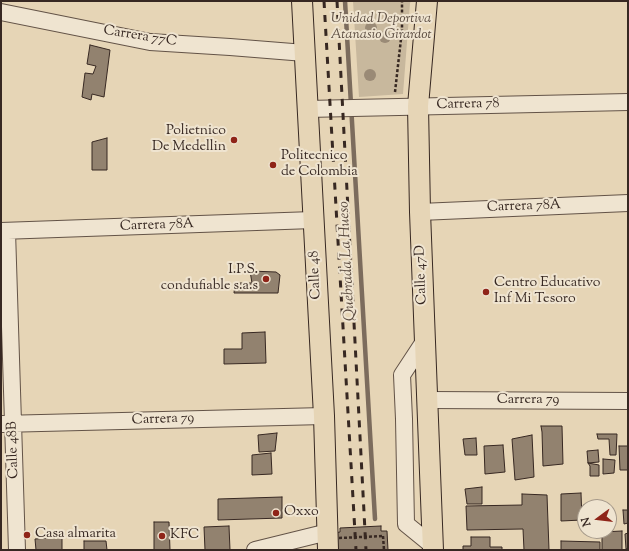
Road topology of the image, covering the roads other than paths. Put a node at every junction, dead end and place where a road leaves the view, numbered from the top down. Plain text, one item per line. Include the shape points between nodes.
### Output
1 (302, 1) edge
2 (429, 1) edge
3 (1, 12) edge
4 (305, 53) junction
5 (628, 102) edge
6 (418, 106) junction
7 (307, 109) junction
8 (628, 203) edge
9 (420, 212) junction
10 (313, 220) junction
11 (4, 231) edge
12 (425, 340) junction
13 (428, 400) junction
14 (628, 401) edge
15 (324, 416) junction
16 (7, 424) edge
17 (331, 540) edge
18 (433, 548) edge
19 (17, 550) edge
20 (256, 550) edge

1 - 4 main road, Calle 48
2 - 6 main road, Calle 47D
3 - 4 street, Carrera 77C via 150,42
4 - 7 main road, Calle 48
5 - 6 street, Carrera 78
6 - 7 street, Carrera 78
6 - 9 main road, Calle 47D
7 - 10 main road, Calle 48
8 - 9 street, Carrera 78A
9 - 12 main road, Calle 47D
10 - 11 street, Carrera 78A
10 - 15 main road, Calle 48
11 - 16 street, Calle 48B
12 - 13 main road, Calle 47D
12 - 18 street via 402,375 406,524
13 - 14 street, Carrera 79
13 - 18 main road, Calle 47D
15 - 16 street, Carrera 79
15 - 17 main road, Calle 48
16 - 19 street, Calle 48B
17 - 20 street via 320,534

